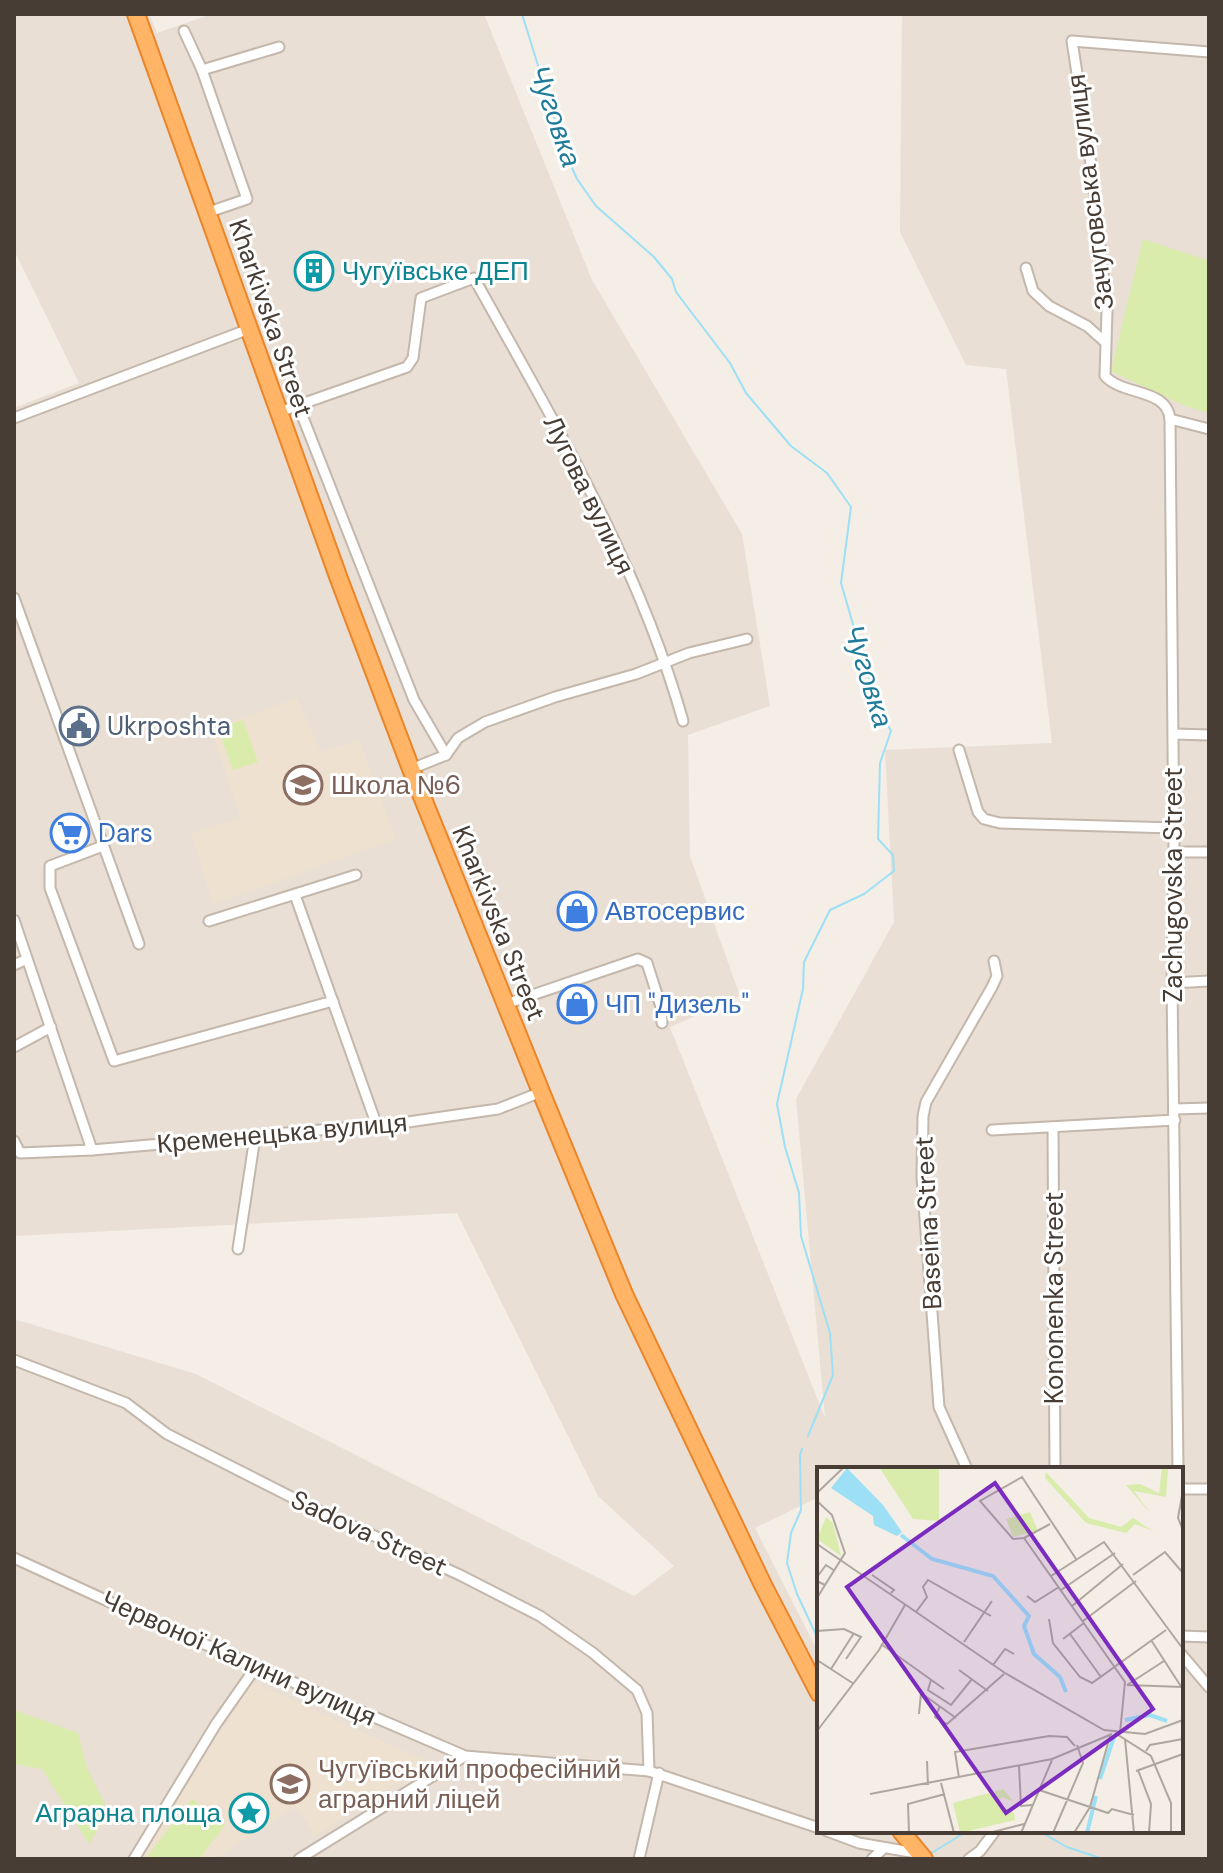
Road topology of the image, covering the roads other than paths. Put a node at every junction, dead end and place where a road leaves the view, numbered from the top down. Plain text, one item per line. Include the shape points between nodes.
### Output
1 (136, 14) edge
2 (184, 31) dead end
3 (279, 47) dead end
4 (1209, 52) edge
5 (202, 70) junction
6 (209, 212) junction
7 (1026, 268) dead end
8 (249, 329) junction
9 (1105, 342) junction
10 (298, 405) junction
11 (279, 412) junction
12 (14, 418) edge
13 (1170, 419) junction
14 (1209, 429) edge
15 (14, 598) edge
16 (747, 639) dead end
17 (665, 664) junction
18 (683, 721) dead end
19 (1174, 734) junction
20 (1209, 735) edge
21 (959, 750) dead end
22 (446, 755) junction
23 (411, 769) junction
24 (1174, 828) junction
25 (103, 846) junction
26 (1174, 852) junction
27 (1209, 852) edge
28 (356, 875) dead end
29 (295, 895) junction
30 (14, 920) edge
31 (209, 921) dead end
32 (139, 944) dead end
33 (27, 959) junction
34 (994, 961) dead end
35 (14, 965) edge
36 (1209, 981) edge
37 (1172, 983) junction
38 (333, 1001) junction
39 (506, 1004) junction
40 (662, 1023) dead end
41 (51, 1027) junction
42 (14, 1047) edge
43 (541, 1092) junction
44 (1209, 1108) edge
45 (1174, 1109) junction
46 (1175, 1120) junction
47 (377, 1126) junction
48 (1053, 1127) junction
49 (992, 1130) dead end
50 (255, 1137) junction
51 (14, 1141) edge
52 (92, 1150) junction
53 (238, 1249) dead end
54 (14, 1360) edge
55 (966, 1467) edge
56 (1055, 1467) edge
57 (1178, 1467) edge
58 (1183, 1489) edge
59 (1209, 1489) edge
60 (14, 1558) edge
61 (1183, 1636) edge
62 (1209, 1637) edge
63 (1183, 1656) edge
64 (256, 1667) junction
65 (1209, 1687) edge
66 (817, 1689) edge
67 (465, 1756) junction
68 (654, 1772) junction
69 (817, 1827) edge
70 (832, 1833) edge
71 (903, 1833) edge
72 (994, 1833) edge
73 (884, 1848) junction
74 (921, 1856) edge
75 (134, 1859) edge
76 (299, 1859) edge
77 (639, 1859) edge
78 (872, 1859) edge
79 (969, 1859) edge

1 - 6 highway, Kharkivska Street
2 - 5 street
3 - 5 street
4 - 9 street, Зачуговська вулиця via 1072,41 1092,171 1107,311
5 - 6 street via 247,199
6 - 8 highway, Kharkivska Street
7 - 9 street via 1033,291 1049,306
8 - 11 highway, Kharkivska Street
8 - 12 street
9 - 13 street via 1105,376 1160,400
10 - 11 street
10 - 17 street, Лугова вулиця via 407,367 413,358 421,298 474,278 602,518 653,626
10 - 22 street via 414,700
11 - 23 highway, Kharkivska Street
13 - 14 street
13 - 19 street, Zachugovska Street
15 - 25 street
16 - 17 street
17 - 18 street, Лугова вулиця
17 - 22 street via 477,725
19 - 20 street
19 - 24 street, Zachugovska Street
21 - 24 street via 984,819
22 - 23 street
23 - 39 highway, Kharkivska Street
24 - 26 street, Zachugovska Street
25 - 32 street
25 - 38 street via 50,866 50,888 114,1061
26 - 27 street
26 - 37 street, Zachugovska Street
28 - 29 street
29 - 31 street
29 - 38 street
30 - 33 street
33 - 35 street
33 - 41 street
34 - 55 street, Baseina Street via 997,976 992,987 923,1116 922,1177 939,1407
36 - 37 street
37 - 45 street, Zachugovska Street
38 - 47 street
39 - 40 street via 638,959 647,963
39 - 43 highway, Kharkivska Street
41 - 42 street
41 - 52 street
43 - 47 street, Кременецька вулиця via 498,1109
43 - 66 highway, Kharkivska Street via 624,1294
44 - 45 street
45 - 46 street, Zachugovska Street
46 - 48 street
46 - 57 street, Zachugovska Street
47 - 50 street, Кременецька вулиця
48 - 49 street
48 - 56 street, Kononenka Street
50 - 52 street, Кременецька вулиця
50 - 53 street
51 - 52 street, Кременецька вулиця via 20,1153
54 - 68 street, Sadova Street via 126,1403 167,1434 540,1616 637,1690 647,1713
58 - 59 street
60 - 64 street, Червоної Калини вулиця
61 - 62 street
63 - 65 street
64 - 67 street, Червоної Калини вулиця
64 - 75 street
67 - 68 street, Червоної Калини вулиця
67 - 76 street
68 - 69 street, Червоної Калини вулиця
68 - 77 street, Sadova Street
70 - 73 street
71 - 74 highway
72 - 79 street
73 - 74 street
73 - 78 street

